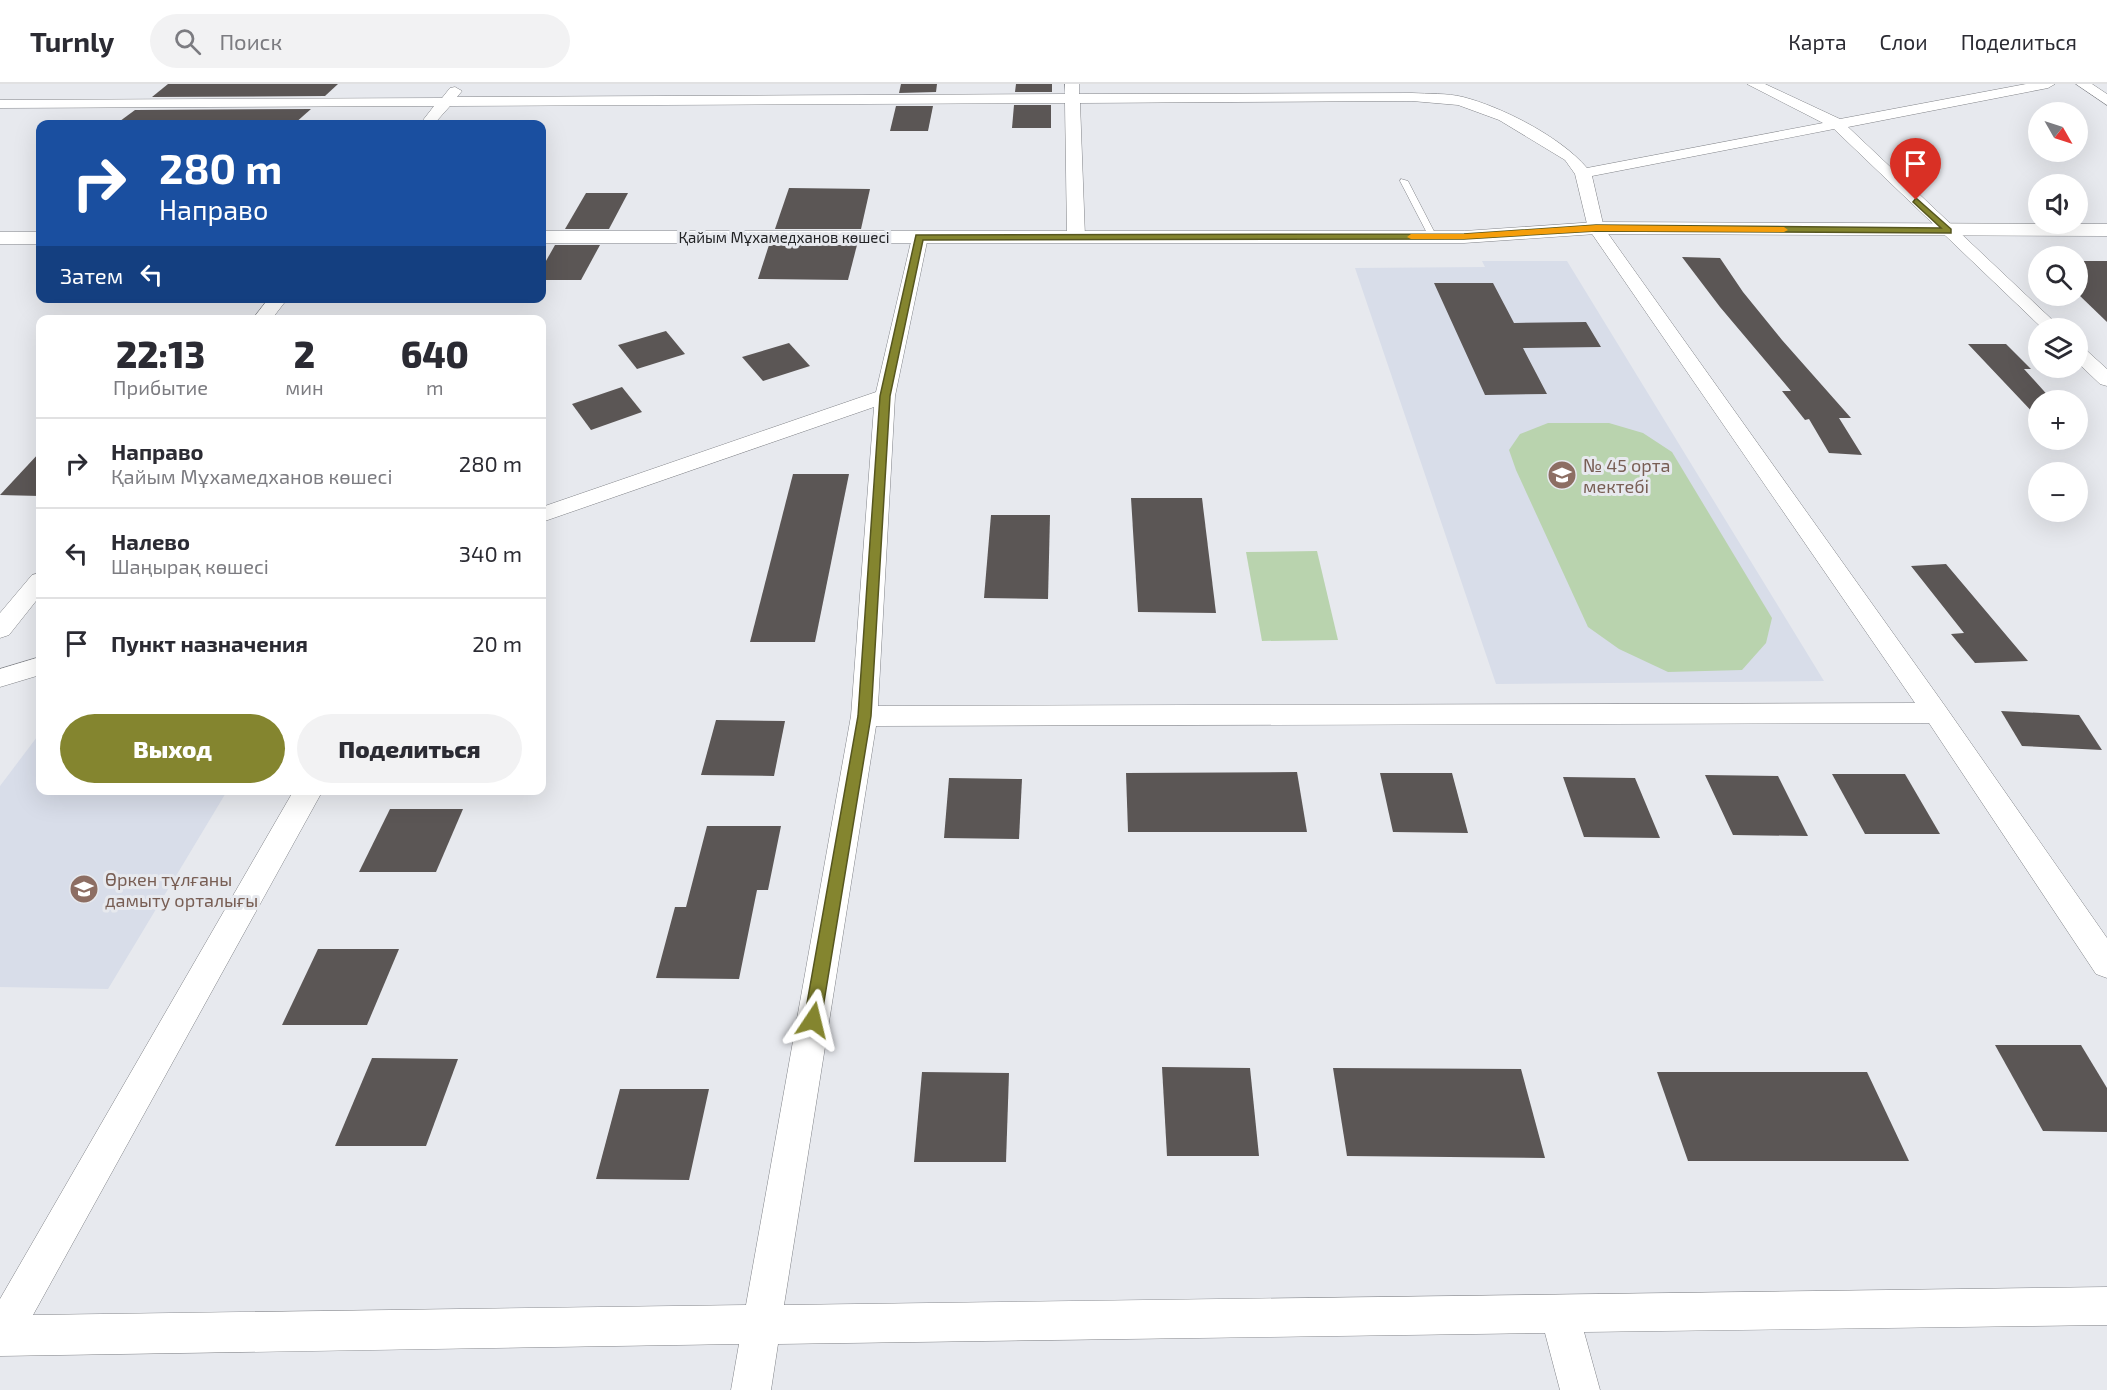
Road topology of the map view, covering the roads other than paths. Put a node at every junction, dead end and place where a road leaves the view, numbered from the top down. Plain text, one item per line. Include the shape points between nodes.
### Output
1 (460, 84) edge
2 (1754, 84) edge
3 (2048, 84) edge
4 (2083, 84) edge
5 (1072, 91) edge
6 (448, 101) junction
7 (2107, 101) edge
8 (0, 104) edge
9 (431, 120) edge
10 (1836, 123) junction
11 (1583, 173) junction
12 (1404, 181) dead end
13 (1596, 228) junction
14 (2107, 230) edge
15 (1948, 231) junction
16 (546, 237) edge
17 (919, 237) junction
18 (1076, 237) junction
19 (1433, 237) junction
20 (0, 238) edge
21 (36, 238) edge
22 (275, 303) edge
23 (265, 315) edge
24 (2041, 318) edge
25 (2088, 362) edge
26 (2107, 380) edge
27 (885, 396) junction
28 (546, 514) edge
29 (36, 586) edge
30 (0, 629) edge
31 (36, 667) edge
32 (0, 678) edge
33 (1936, 713) junction
34 (864, 716) junction
35 (306, 795) edge
36 (2107, 964) edge
37 (2107, 1306) edge
38 (1559, 1313) junction
39 (761, 1324) junction
40 (0, 1335) edge
41 (751, 1390) edge
42 (1580, 1390) edge

1 - 6 street
2 - 10 street
3 - 10 street
4 - 7 street
5 - 6 street
5 - 11 street via 1460,101 1504,117 1570,157
5 - 18 street
6 - 8 street
6 - 9 street
10 - 11 street
10 - 15 street
11 - 13 street
12 - 19 lane
13 - 15 street, Қайым Мұхамедханов көшесі
13 - 19 street, Қайым Мұхамедханов көшесі
13 - 33 street
14 - 15 street, Қайым Мұхамедханов көшесі
15 - 24 street
16 - 17 street, Қайым Мұхамедханов көшесі
17 - 18 street, Қайым Мұхамедханов көшесі
17 - 27 street
18 - 19 street, Қайым Мұхамедханов көшесі
20 - 21 street
22 - 23 street
25 - 26 street
27 - 28 street
27 - 34 street
29 - 30 street
31 - 32 street
33 - 34 street
33 - 36 street
34 - 39 street
35 - 40 street
37 - 38 street
38 - 39 street
38 - 42 street
39 - 40 street
39 - 41 street

